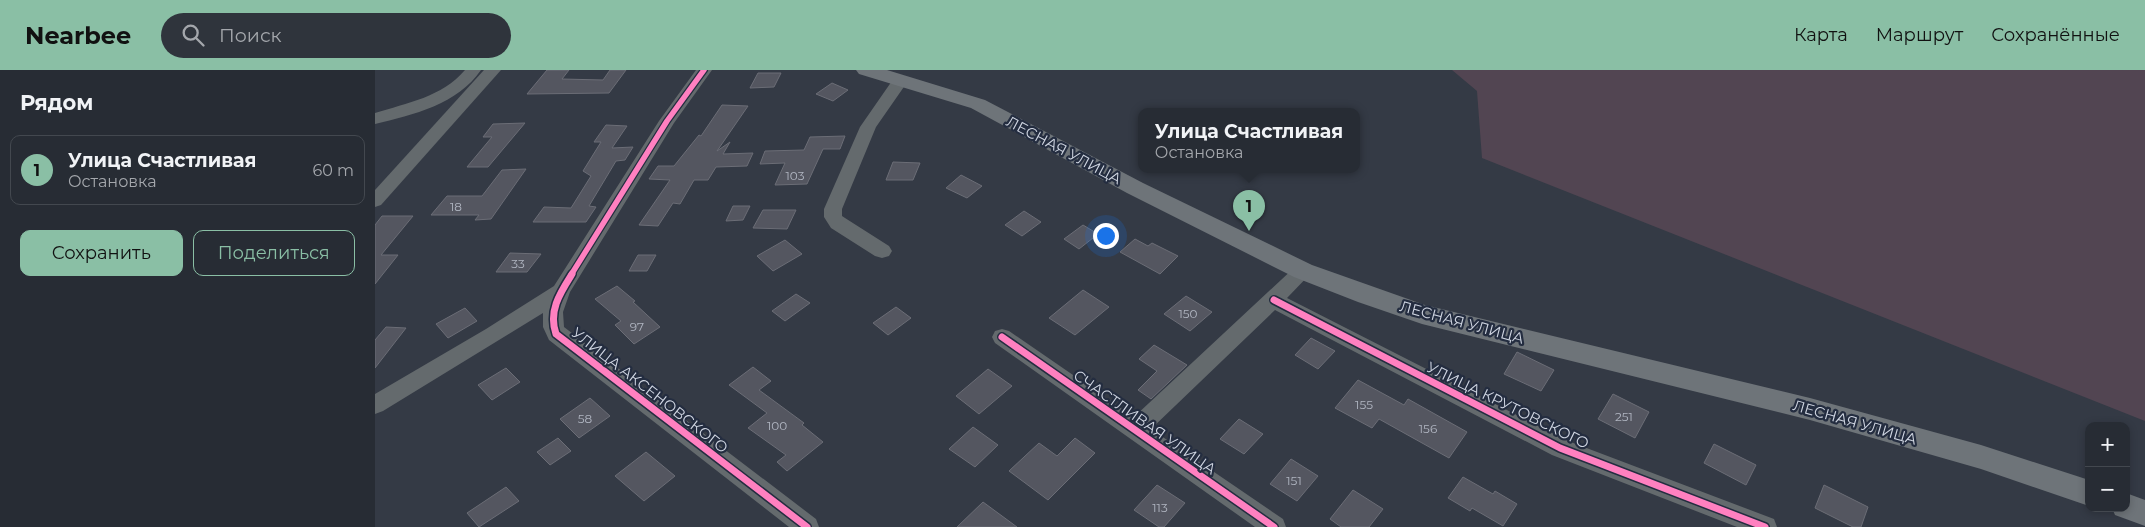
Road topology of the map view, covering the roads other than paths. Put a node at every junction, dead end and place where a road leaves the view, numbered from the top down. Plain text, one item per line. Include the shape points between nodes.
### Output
1 (473, 70) edge
2 (493, 70) edge
3 (704, 70) edge
4 (866, 70) edge
5 (900, 81) junction
6 (375, 119) edge
7 (375, 201) edge
8 (881, 251) dead end
9 (1303, 271) junction
10 (561, 291) junction
11 (1274, 300) junction
12 (1003, 337) dead end
13 (375, 405) edge
14 (1135, 430) junction
15 (2085, 492) edge
16 (2130, 507) edge
17 (2145, 513) edge
18 (807, 527) edge
19 (1274, 527) edge
20 (1765, 527) edge

1 - 6 street via 465,82 449,93
2 - 7 street
3 - 10 street, УЛИЦА АКСЕНОВСКОГО via 667,121
4 - 5 main road, ЛЕСНАЯ УЛИЦА
5 - 8 street via 868,127 833,209 833,217 838,223
5 - 9 main road, ЛЕСНАЯ УЛИЦА via 978,104 1135,188
9 - 11 street
9 - 15 main road, ЛЕСНАЯ УЛИЦА via 1423,314 1811,409 1981,457
10 - 13 street
10 - 18 street, УЛИЦА АКСЕНОВСКОГО via 551,314 556,334
11 - 14 street
11 - 20 street, УЛИЦА КРУТОВСКОГО via 1560,448
12 - 14 street, СЧАСТЛИВАЯ УЛИЦА
14 - 19 street, СЧАСТЛИВАЯ УЛИЦА
16 - 17 main road

